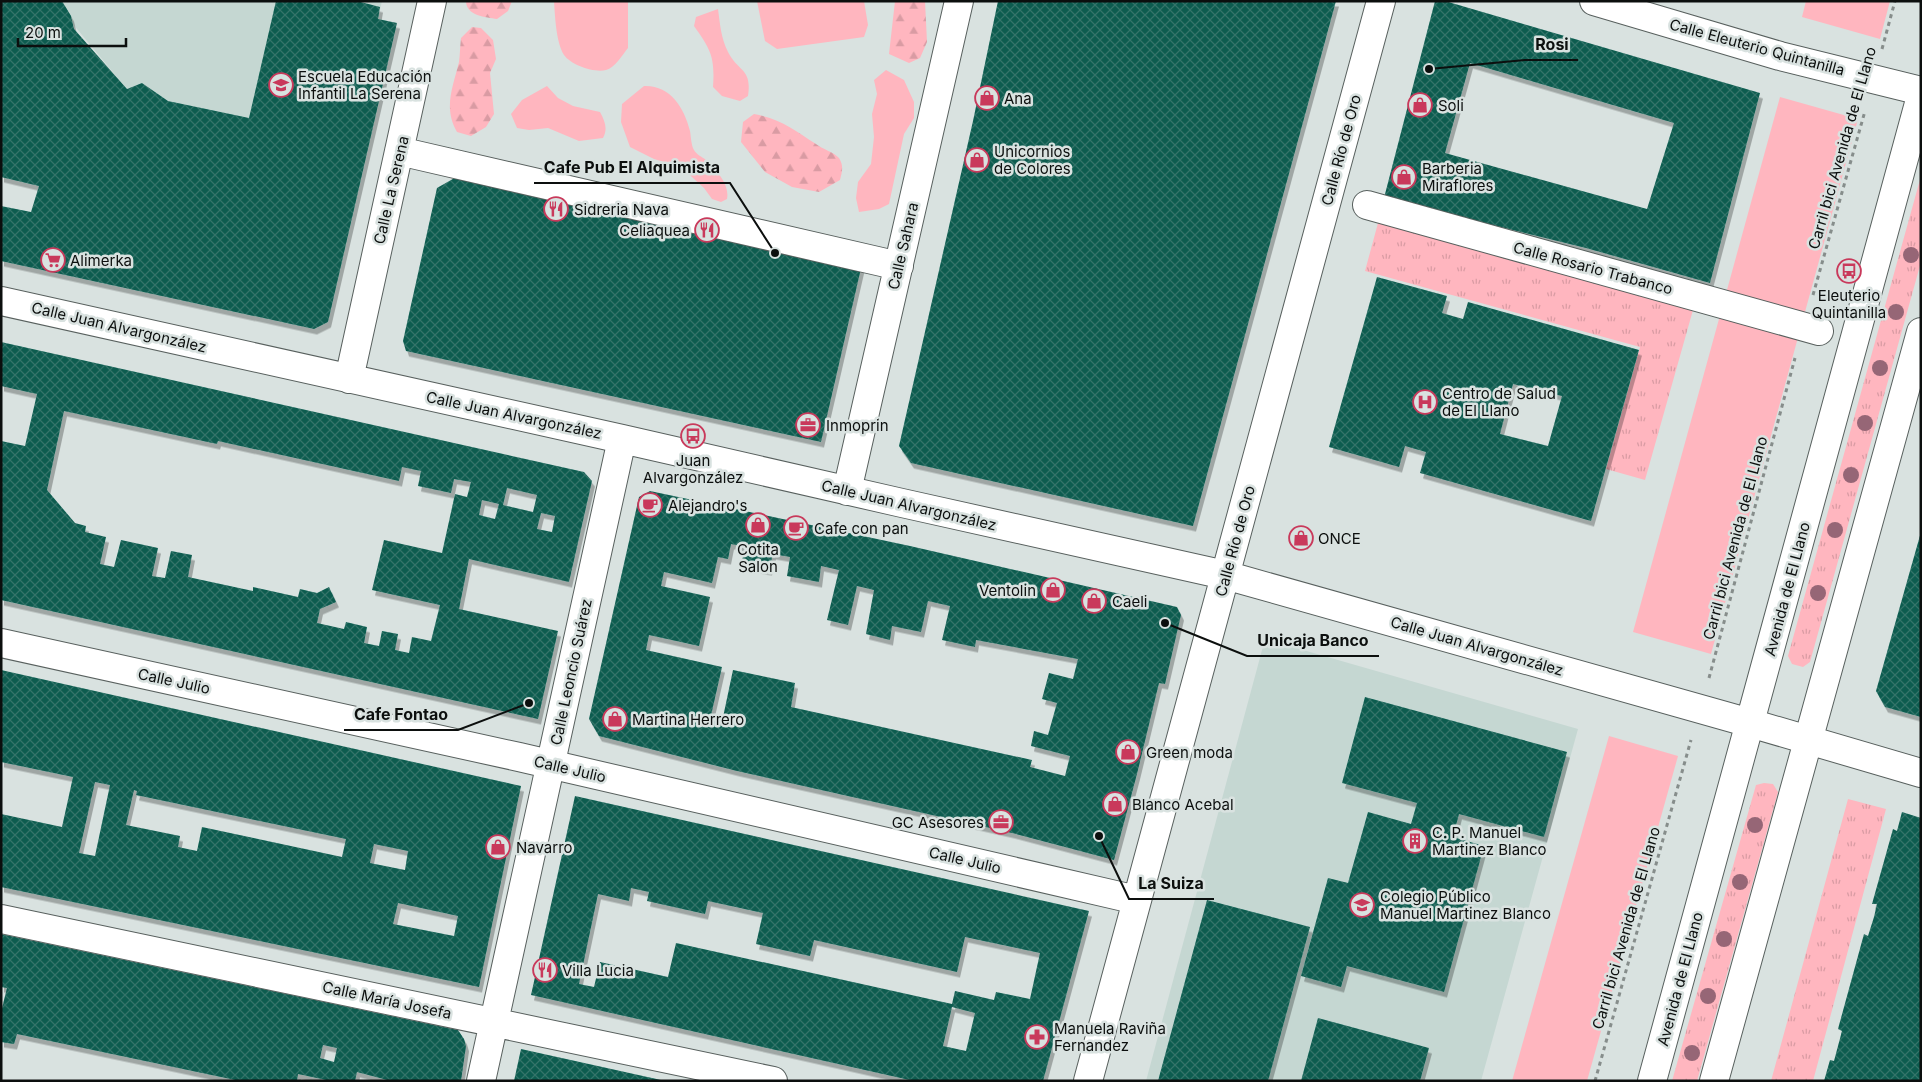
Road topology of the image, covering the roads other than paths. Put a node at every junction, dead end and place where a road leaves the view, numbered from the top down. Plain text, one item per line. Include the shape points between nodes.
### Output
1 (432, 1) edge
2 (959, 1) edge
3 (1381, 1) edge
4 (1594, 1) edge
5 (1921, 91) edge
6 (1921, 96) edge
7 (399, 151) junction
8 (1367, 206) dead end
9 (899, 266) junction
10 (1, 301) edge
11 (1811, 329) road end
12 (1921, 332) edge
13 (349, 379) junction
14 (622, 439) junction
15 (847, 491) junction
16 (1225, 576) junction
17 (1, 643) edge
18 (1750, 723) junction
19 (1809, 741) junction
20 (550, 764) junction
21 (1921, 773) edge
22 (1137, 900) junction
23 (1, 919) edge
24 (493, 1022) junction
25 (481, 1081) edge
26 (773, 1081) edge
27 (1088, 1081) edge
28 (1652, 1081) edge
29 (1714, 1081) edge

1 - 7 street, Calle La Serena
2 - 9 street, Calle Sahara
3 - 16 street, Calle Río de Oro
4 - 5 street, Calle Eleuterio Quintanilla via 1780,56
6 - 18 street, Avenida de El Llano
7 - 9 street
7 - 13 street, Calle La Serena
8 - 11 street, Calle Rosario Trabanco
9 - 15 street, Calle Sahara
10 - 13 street, Calle Juan Alvargonzález
12 - 19 street
13 - 14 street, Calle Juan Alvargonzález
14 - 15 street, Calle Juan Alvargonzález
14 - 20 street, Calle Leoncio Suárez
15 - 16 street, Calle Juan Alvargonzález
16 - 18 street, Calle Juan Alvargonzález
16 - 22 street, Calle Río de Oro
17 - 20 street, Calle Julio
18 - 19 street, Calle Juan Alvargonzález
18 - 28 street, Avenida de El Llano
19 - 21 street, Calle Juan Alvargonzález
19 - 29 street
20 - 22 street, Calle Julio
20 - 24 street, Calle Leoncio Suárez
22 - 27 street, Calle Río de Oro
23 - 24 street, Calle María Josefa
24 - 25 street, Calle Leoncio Suárez
24 - 26 street, Calle María Josefa

